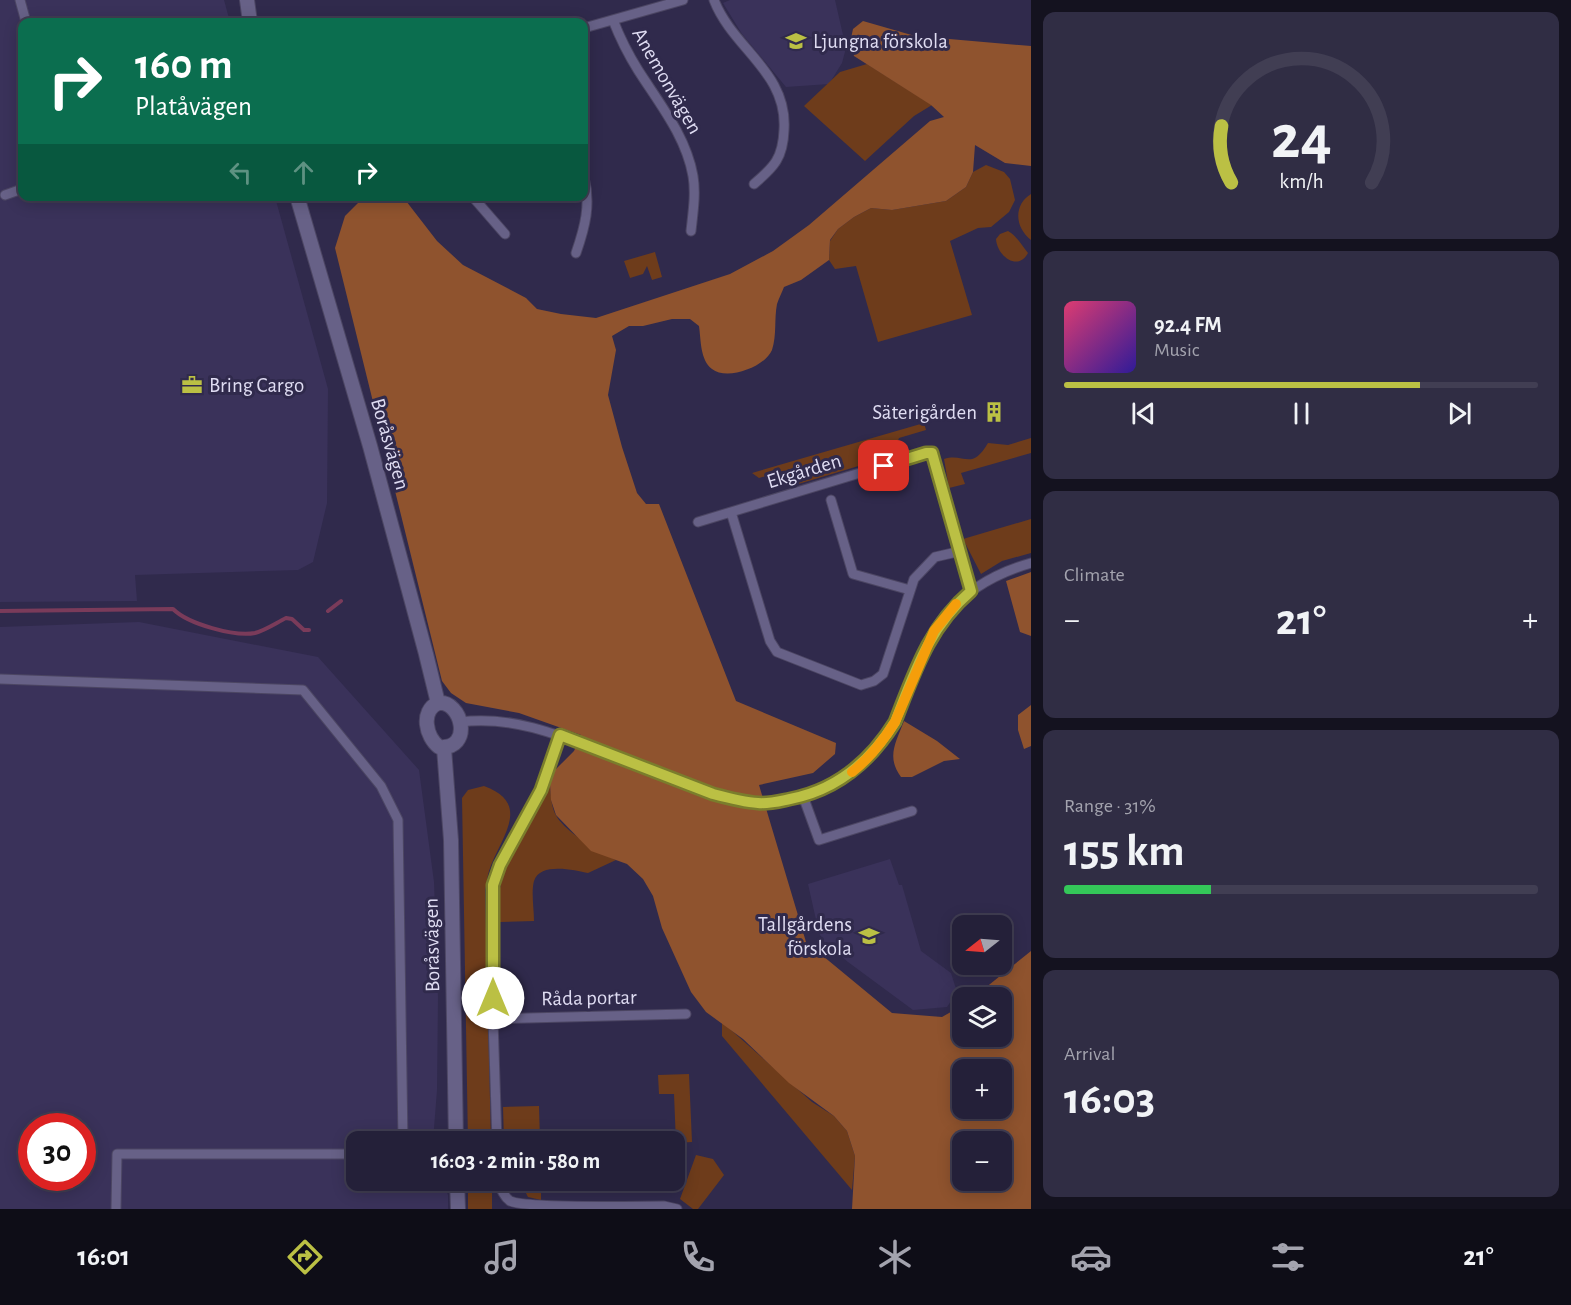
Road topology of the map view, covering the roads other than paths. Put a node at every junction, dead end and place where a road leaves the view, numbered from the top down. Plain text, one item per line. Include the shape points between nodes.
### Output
1 (20, 0) edge
2 (247, 0) edge
3 (683, 0) edge
4 (714, 0) edge
5 (25, 18) edge
6 (249, 18) edge
7 (613, 20) junction
8 (588, 27) edge
9 (754, 184) dead end
10 (18, 190) edge
11 (4, 195) dead end
12 (298, 201) edge
13 (476, 201) edge
14 (587, 201) edge
15 (691, 231) dead end
16 (505, 234) dead end
17 (576, 253) dead end
18 (831, 500) dead end
19 (731, 512) junction
20 (698, 522) dead end
21 (961, 550) junction
22 (1031, 562) edge
23 (910, 590) junction
24 (971, 591) junction
25 (0, 679) edge
26 (438, 703) junction
27 (460, 722) junction
28 (560, 735) junction
29 (444, 747) junction
30 (803, 796) junction
31 (912, 811) dead end
32 (686, 1014) dead end
33 (493, 1019) junction
34 (403, 1131) edge
35 (456, 1131) edge
36 (497, 1131) edge
37 (346, 1154) edge
38 (457, 1191) edge
39 (502, 1191) edge
40 (116, 1209) edge
41 (458, 1209) edge
42 (678, 1209) edge

1 - 5 street
2 - 6 street
3 - 7 street
4 - 9 street via 731,31 776,85 783,108 782,151 772,169
7 - 8 street
7 - 15 street, Anemonvägen via 636,68 677,130 688,157 695,199
10 - 11 street
12 - 26 street, Boråsvägen via 370,446
13 - 16 street
14 - 17 street via 586,224
18 - 23 street via 854,574
19 - 20 street
19 - 21 street, Ekgården via 932,453
19 - 23 street via 770,641 777,652 861,685 874,681 883,674
21 - 23 street via 935,558 914,579
21 - 24 street, Ekgården
22 - 24 street via 993,577
24 - 30 street via 934,631 895,722 876,749 848,776
25 - 34 street via 303,690 381,786 398,820
26 - 27 street via 451,706
26 - 29 street via 428,711 428,729 434,743
27 - 28 street via 505,722
27 - 29 street via 457,743
28 - 30 street via 735,800 760,803
28 - 33 street via 541,790 493,885
29 - 35 street, Boråsvägen via 451,840
30 - 31 street via 819,840
32 - 33 street, Råda portar
33 - 36 street
37 - 40 street via 117,1154
38 - 41 street
39 - 42 street via 509,1201 522,1205

